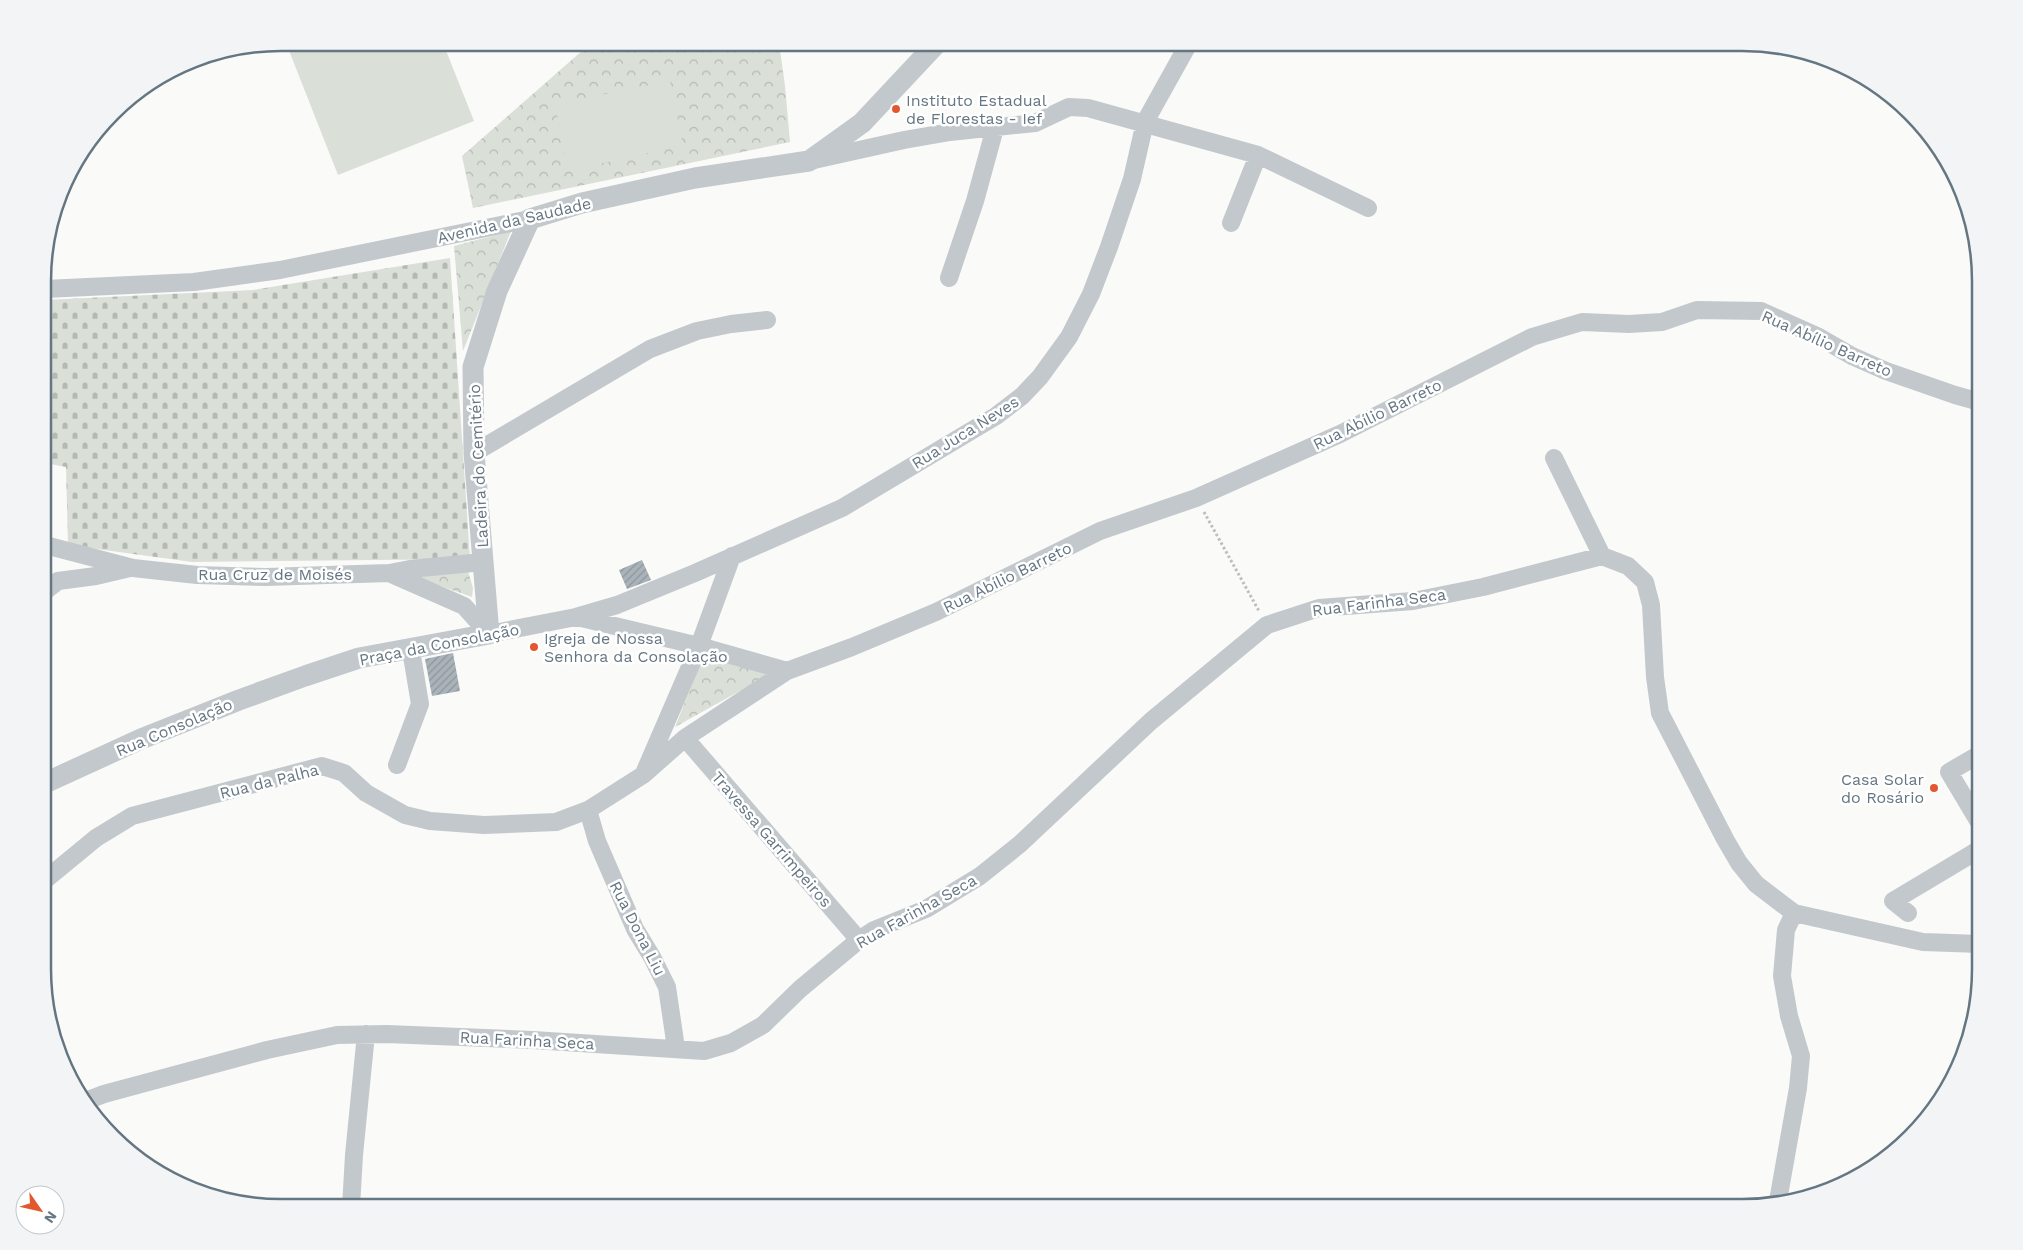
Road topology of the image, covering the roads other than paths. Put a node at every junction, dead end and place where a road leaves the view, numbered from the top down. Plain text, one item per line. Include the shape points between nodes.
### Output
1 (929, 51) edge
2 (1184, 51) edge
3 (1144, 122) junction
4 (995, 128) junction
5 (1258, 155) junction
6 (810, 161) junction
7 (1368, 208) dead end
8 (530, 218) junction
9 (1231, 223) dead end
10 (949, 278) dead end
11 (51, 289) edge
12 (767, 320) dead end
13 (1972, 400) edge
14 (474, 453) junction
15 (1554, 458) dead end
16 (51, 548) edge
17 (732, 556) junction
18 (1602, 556) junction
19 (483, 562) junction
20 (133, 568) junction
21 (389, 573) junction
22 (51, 586) edge
23 (576, 617) junction
24 (489, 634) junction
25 (699, 646) junction
26 (411, 650) junction
27 (787, 671) junction
28 (305, 676) joint
29 (685, 738) junction
30 (1972, 759) edge
31 (396, 765) dead end
32 (644, 775) junction
33 (51, 780) edge
34 (588, 810) junction
35 (1972, 811) edge
36 (1972, 854) edge
37 (51, 874) edge
38 (1794, 913) junction
39 (1908, 913) dead end
40 (859, 940) junction
41 (1972, 944) edge
42 (366, 1034) junction
43 (676, 1048) junction
44 (91, 1099) edge
45 (1779, 1196) edge
46 (352, 1199) edge

1 - 6 street, Avenida da Saudade via 862,123
2 - 3 street, Rua Juca Neves
3 - 4 street via 1088,108 1069,107 1035,123
3 - 5 street
3 - 17 street, Rua Juca Neves via 1132,179 1091,294 1069,337 1034,384 996,416 842,508
4 - 6 street via 904,140
4 - 10 street via 976,201
5 - 7 street
5 - 9 street
6 - 8 street, Avenida da Saudade via 695,178
8 - 11 street, Avenida da Saudade via 280,270 194,282
8 - 14 street, Ladeira do Cemitério via 497,291 473,367
12 - 14 street via 697,331 650,349
13 - 27 street, Rua Abílio Barreto via 1886,371 1761,311 1697,310 1662,322 1582,322 1532,337 1340,434 1196,498 1100,531 936,612
14 - 19 street, Ladeira do Cemitério
15 - 18 street
16 - 20 street, Rua Cruz de Moisés
17 - 23 street, Rua Juca Neves via 617,605
17 - 25 street
18 - 38 street via 1628,566 1645,582 1651,605 1660,712 1739,863 1756,884
18 - 40 street, Rua Farinha Seca via 1483,587 1413,601 1319,608 1267,625 1151,721 1020,844 980,876 926,909 874,930
19 - 21 street via 410,568
19 - 24 street, Ladeira do Cemitério
20 - 21 street, Rua Cruz de Moisés via 197,575 266,577
20 - 22 street via 58,581
21 - 24 street, Rua Cruz de Moisés via 464,606
23 - 24 street, Praça da Consolação
23 - 25 street
24 - 26 street, Praça da Consolação
25 - 27 street
25 - 32 street
26 - 28 street, Praça da Consolação via 359,658
26 - 31 street via 420,704
27 - 29 street, Rua Abílio Barreto
28 - 33 street, Rua Consolação via 141,739
29 - 32 street, Rua da Palha
29 - 40 street, Travessa Garrimpeiros
30 - 35 street via 1949,772
32 - 34 street, Rua da Palha
34 - 37 street, Rua da Palha via 556,822 484,825 430,822 405,815 366,793 344,773 322,766 132,816 96,838
34 - 43 street, Rua Dona Liu via 600,848 635,929 668,987
36 - 39 street via 1893,902
38 - 41 street via 1923,942
38 - 45 street via 1786,930 1782,976 1801,1056
40 - 43 street, Rua Farinha Seca via 764,1025 731,1043 704,1051
42 - 43 street, Rua Farinha Seca
42 - 44 street, Rua Farinha Seca via 338,1035 267,1050
42 - 46 street

